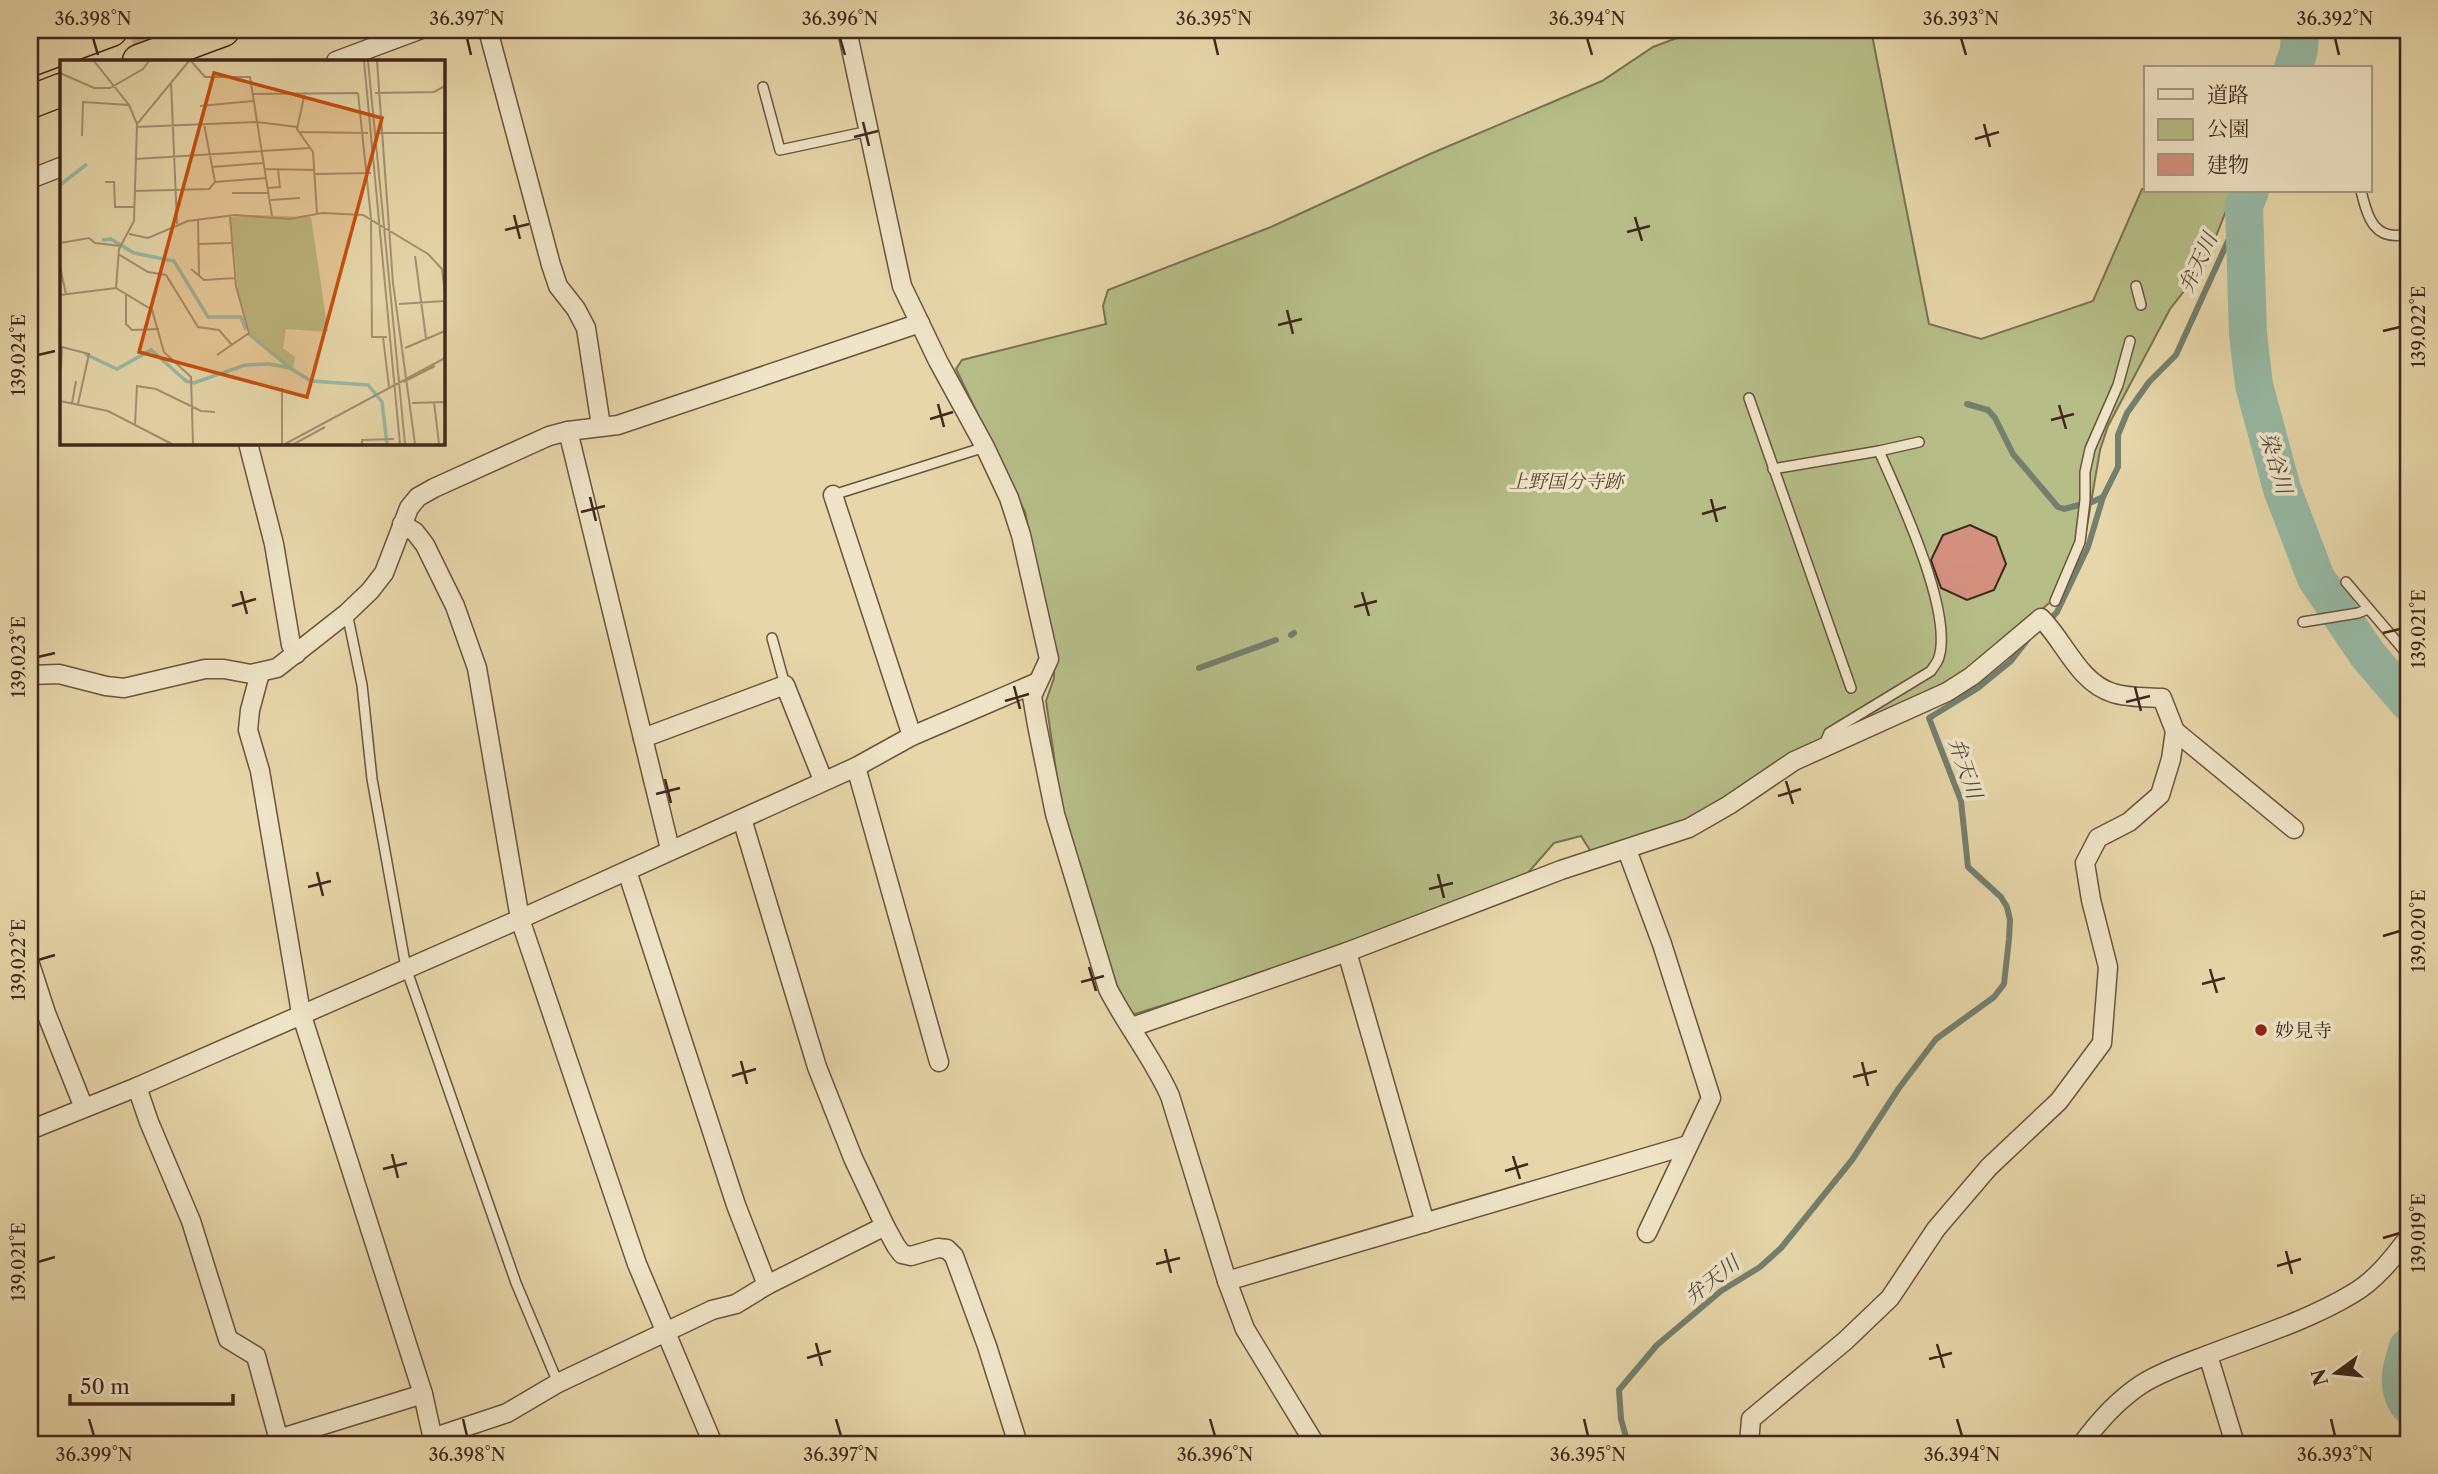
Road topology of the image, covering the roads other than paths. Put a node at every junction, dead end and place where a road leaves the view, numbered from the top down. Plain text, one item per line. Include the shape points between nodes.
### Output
1 (111, 30) edge
2 (223, 30) edge
3 (419, 30) edge
4 (488, 30) edge
5 (847, 30) edge
6 (30, 60) edge
7 (142, 60) edge
8 (339, 60) edge
9 (763, 87) dead end
10 (60, 90) edge
11 (30, 102) edge
12 (869, 131) junction
13 (60, 167) edge
14 (30, 179) edge
15 (2361, 192) edge
16 (2408, 234) edge
17 (2136, 286) dead end
18 (2141, 305) dead end
19 (920, 323) junction
20 (2130, 341) dead end
21 (1749, 398) dead end
22 (601, 426) junction
23 (568, 431) junction
24 (1919, 442) dead end
25 (248, 444) edge
26 (985, 447) junction
27 (1879, 451) junction
28 (1773, 468) junction
29 (833, 495) joint
30 (402, 524) junction
31 (2346, 582) dead end
32 (2054, 601) dead end
33 (2368, 609) junction
34 (347, 613) junction
35 (2307, 621) dead end
36 (772, 638) dead end
37 (296, 654) junction
38 (2408, 655) edge
39 (260, 673) junction
40 (30, 675) edge
41 (1038, 682) junction
42 (785, 685) junction
43 (1851, 688) dead end
44 (2175, 731) junction
45 (912, 736) junction
46 (643, 738) junction
47 (1823, 747) junction
48 (856, 766) junction
49 (823, 780) junction
50 (742, 819) junction
51 (2294, 830) dead end
52 (670, 849) junction
53 (1627, 850) junction
54 (627, 871) junction
55 (520, 919) junction
56 (1347, 952) junction
57 (30, 964) edge
58 (406, 968) junction
59 (301, 1013) junction
60 (1132, 1027) junction
61 (939, 1062) dead end
62 (137, 1087) junction
63 (85, 1108) junction
64 (30, 1130) edge
65 (1688, 1145) junction
66 (1425, 1223) junction
67 (885, 1226) junction
68 (1647, 1233) dead end
69 (2408, 1238) edge
70 (1227, 1281) junction
71 (767, 1285) junction
72 (665, 1332) junction
73 (2208, 1355) junction
74 (558, 1383) junction
75 (423, 1394) junction
76 (279, 1441) edge
77 (433, 1441) edge
78 (713, 1444) edge
79 (1018, 1444) edge
80 (1315, 1444) edge
81 (1748, 1444) edge
82 (2082, 1444) edge
83 (2235, 1444) edge

1 - 6 highway
2 - 7 highway
3 - 8 street
4 - 22 street via 551,265 558,286 586,328
5 - 12 street
9 - 12 lane via 780,150
10 - 11 highway
12 - 19 street via 902,286
13 - 14 street
15 - 16 lane via 2375,227 2392,235
17 - 18 lane
19 - 22 street via 618,425
19 - 26 street
20 - 32 lane via 2118,385 2090,449 2080,542
21 - 28 lane
22 - 23 street
23 - 30 street via 534,441 426,492 413,502
23 - 46 street
24 - 27 lane
25 - 37 street
26 - 29 lane
26 - 41 street via 1016,518 1049,659
27 - 28 lane
27 - 47 lane via 1908,515 1937,602 1939,657 1931,671 1829,733
28 - 43 lane
29 - 45 street
30 - 34 street via 384,573
30 - 55 street via 425,545 455,606 477,667
31 - 33 lane
33 - 35 lane
33 - 38 lane
34 - 37 street
34 - 58 lane
36 - 42 lane
37 - 39 street via 277,668
39 - 40 street via 205,670 124,688 59,674
39 - 59 street via 248,730 263,784
41 - 45 street
41 - 60 street via 1032,696 1055,814 1108,989
42 - 46 street
42 - 49 street
44 - 47 street via 2162,698 2114,694 2093,685 2041,618 1947,692
44 - 51 street
44 - 81 street via 2160,795 2129,822 2098,838 2085,863 2108,967 2102,1043 2059,1101 1989,1167 1936,1229 1890,1298 1751,1419
45 - 48 street
46 - 52 street
47 - 53 street via 1779,770 1704,821
48 - 49 street
48 - 61 street
49 - 50 street
50 - 52 street
50 - 67 street via 817,1067
52 - 54 street
53 - 56 street via 1548,874
53 - 65 street via 1711,1098
54 - 55 street
54 - 71 street via 736,1205
55 - 58 street
55 - 72 street via 632,1252
56 - 60 street
56 - 66 street
57 - 63 street
58 - 59 street
58 - 74 lane via 516,1283
59 - 62 street
59 - 75 street
60 - 70 street via 1170,1096
62 - 63 street
62 - 76 street via 191,1221 228,1339 256,1356
63 - 64 street
65 - 66 street
65 - 68 street
66 - 70 street
67 - 71 street
67 - 79 street via 902,1254 938,1248 954,1256
69 - 73 street via 2383,1269 2354,1293
70 - 80 street via 1245,1329
71 - 72 street via 736,1304
72 - 74 street
72 - 78 street
73 - 82 street via 2143,1384
73 - 83 street
74 - 77 street via 507,1413
75 - 76 street
75 - 77 street

